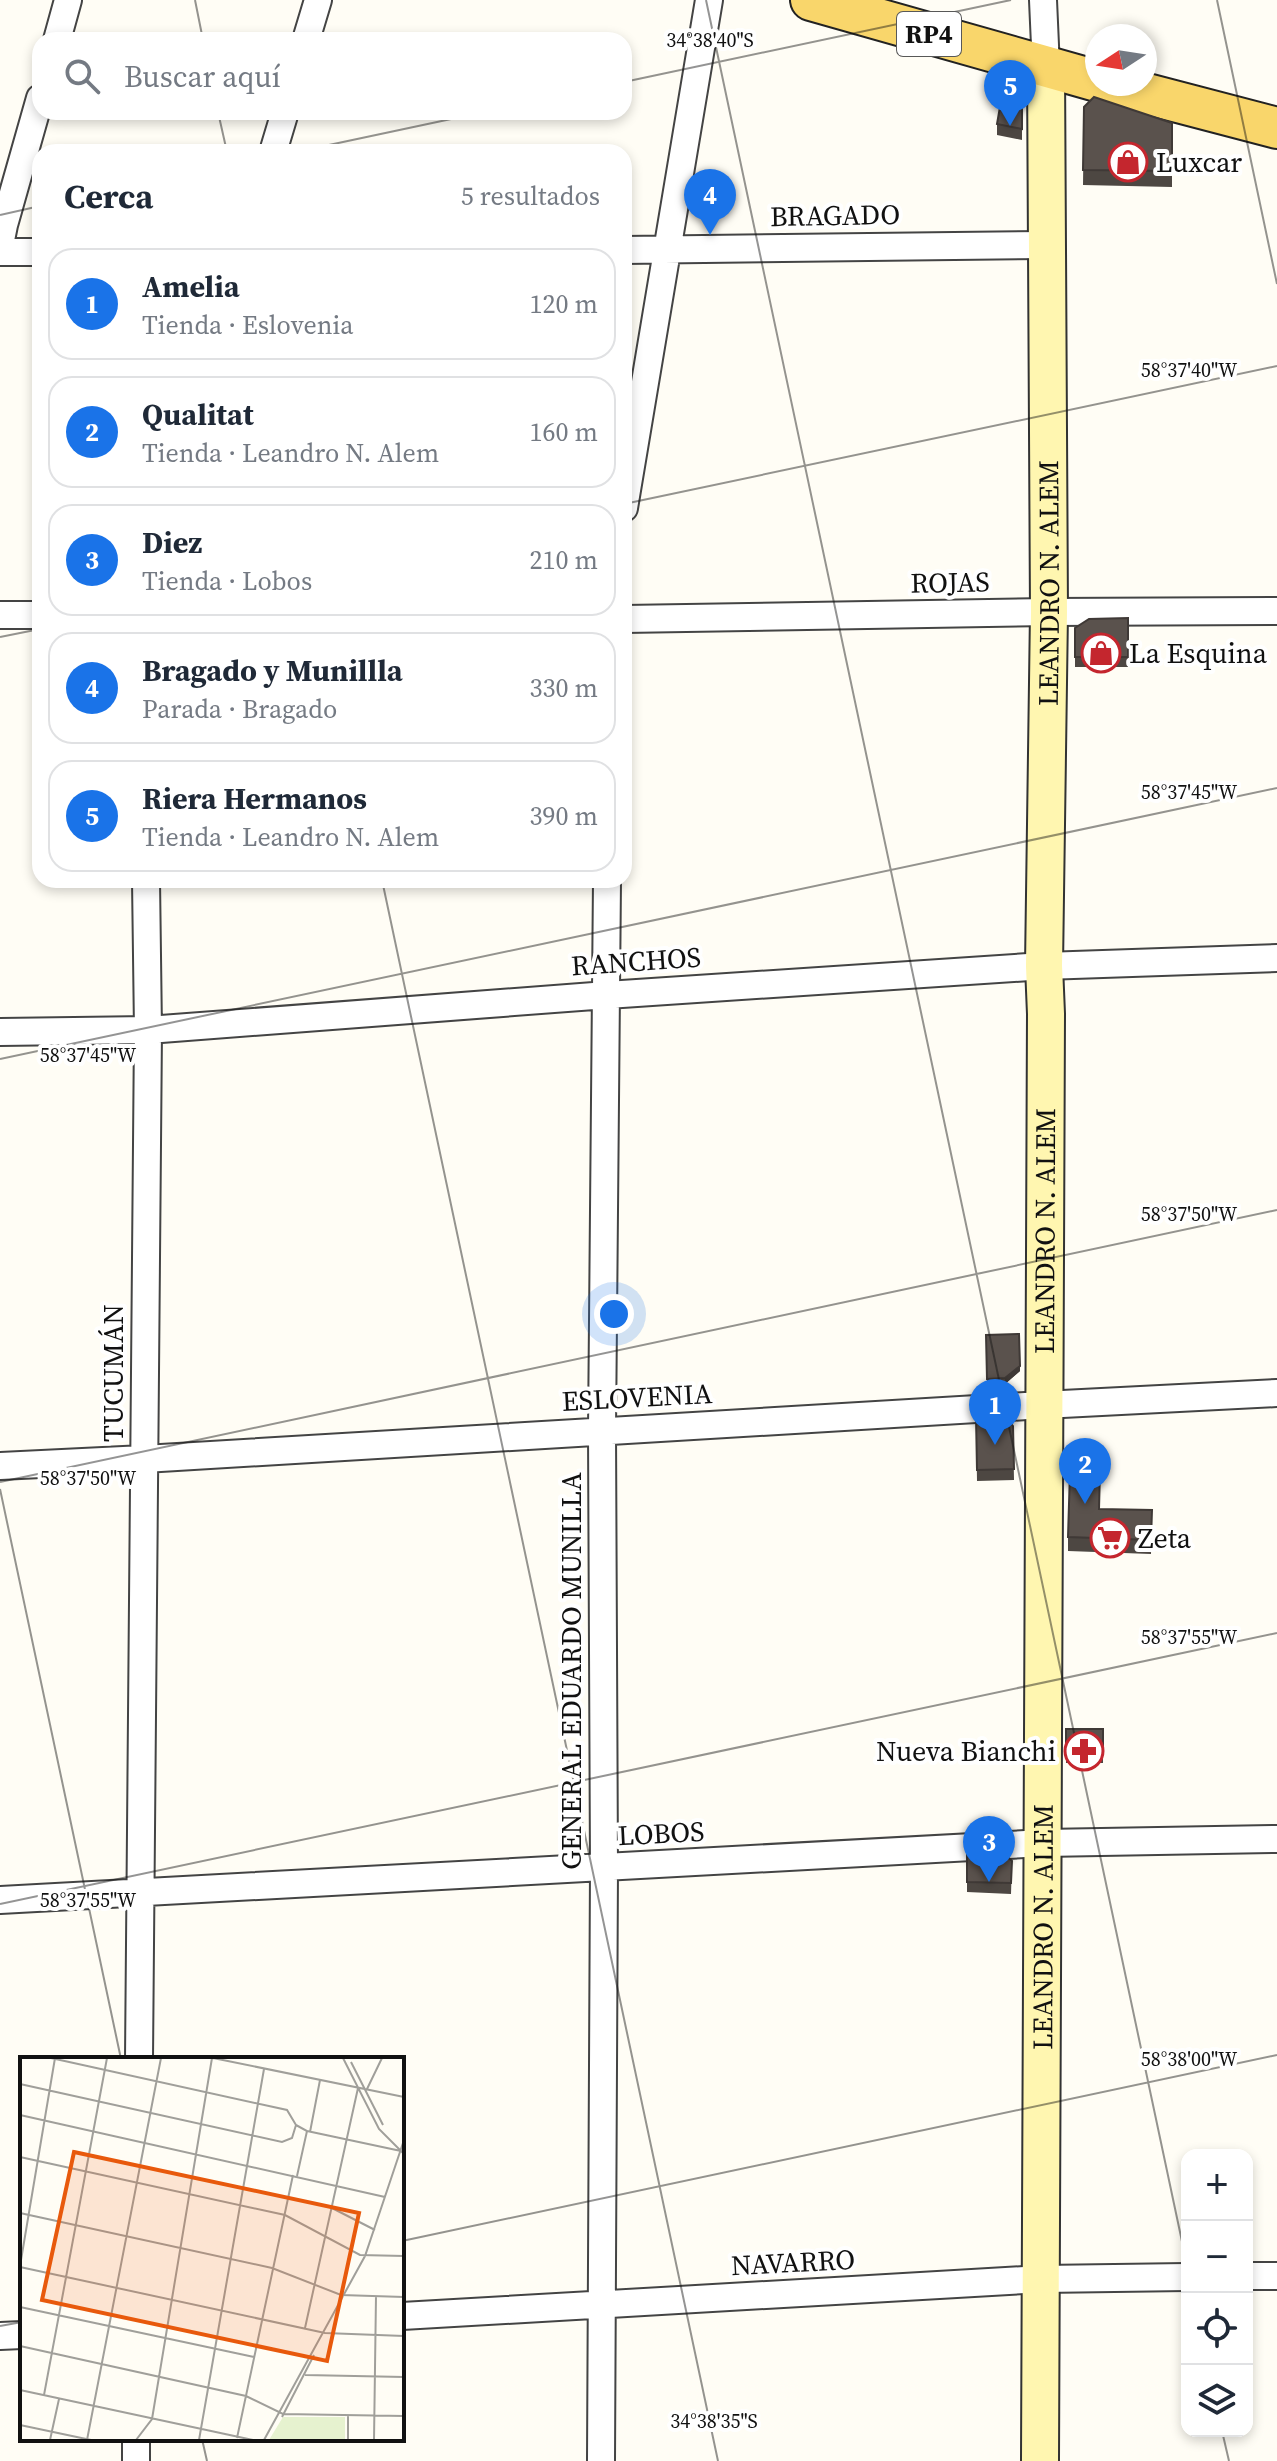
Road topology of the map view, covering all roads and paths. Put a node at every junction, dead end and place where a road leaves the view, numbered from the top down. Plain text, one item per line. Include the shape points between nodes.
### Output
1 (68, 0) edge
2 (318, 0) edge
3 (709, 0) edge
4 (811, 0) edge
5 (1043, 0) edge
6 (59, 32) edge
7 (308, 32) edge
8 (1046, 68) junction
9 (1085, 78) edge
10 (1154, 96) edge
11 (34, 120) edge
12 (283, 120) edge
13 (1271, 127) edge
14 (275, 144) edge
15 (0, 245) edge
16 (1047, 245) junction
17 (665, 249) junction
18 (632, 250) edge
19 (0, 252) edge
20 (32, 252) edge
21 (632, 457) edge
22 (1277, 611) edge
23 (1049, 612) junction
24 (0, 615) edge
25 (32, 615) edge
26 (632, 619) edge
27 (146, 888) edge
28 (607, 888) edge
29 (1277, 958) edge
30 (1044, 966) junction
31 (607, 995) junction
32 (148, 1030) junction
33 (0, 1032) edge
34 (1277, 1393) edge
35 (1043, 1405) junction
36 (602, 1431) junction
37 (144, 1459) junction
38 (0, 1466) edge
39 (1277, 1839) edge
40 (1044, 1843) junction
41 (604, 1868) junction
42 (140, 1892) junction
43 (0, 1900) edge
44 (139, 2057) edge
45 (1253, 2276) edge
46 (1277, 2276) edge
47 (1181, 2277) edge
48 (1042, 2279) junction
49 (603, 2304) junction
50 (404, 2316) edge
51 (20, 2335) edge
52 (0, 2336) edge
53 (601, 2461) edge
54 (1040, 2461) edge

1 - 6 street
2 - 7 street
3 - 17 street
4 - 8 main road, RP4
5 - 8 street, LEANDRO N. ALEM
8 - 9 main road, RP4
8 - 16 street, LEANDRO N. ALEM
10 - 13 main road
11 - 15 street
12 - 14 street
16 - 17 street, BRAGADO
16 - 23 street, LEANDRO N. ALEM
17 - 18 street, BRAGADO
17 - 21 street
19 - 20 street
22 - 23 street, ROJAS
23 - 26 street, ROJAS
23 - 30 street, LEANDRO N. ALEM
24 - 25 street
27 - 32 street, TUCUMÁN
28 - 31 street, GENERAL EDUARDO MUNILLA
29 - 30 street, RANCHOS
30 - 31 street, RANCHOS
30 - 35 street, LEANDRO N. ALEM
31 - 32 street, RANCHOS
31 - 36 street, GENERAL EDUARDO MUNILLA
32 - 33 street, RANCHOS
32 - 37 street, TUCUMÁN
34 - 35 street, ESLOVENIA
35 - 36 street, ESLOVENIA
35 - 40 street, LEANDRO N. ALEM
36 - 37 street, ESLOVENIA
36 - 41 street, GENERAL EDUARDO MUNILLA
37 - 38 street, ESLOVENIA
37 - 42 street, TUCUMÁN
39 - 40 street, LOBOS
40 - 41 street, LOBOS
40 - 48 street, LEANDRO N. ALEM
41 - 42 street, LOBOS
41 - 49 street, GENERAL EDUARDO MUNILLA
42 - 43 street, LOBOS
42 - 44 street, TUCUMÁN
45 - 46 street
47 - 48 street, NAVARRO
48 - 49 street, NAVARRO
48 - 54 street, LEANDRO N. ALEM
49 - 50 street, NAVARRO
49 - 53 street, GENERAL EDUARDO MUNILLA
51 - 52 street

